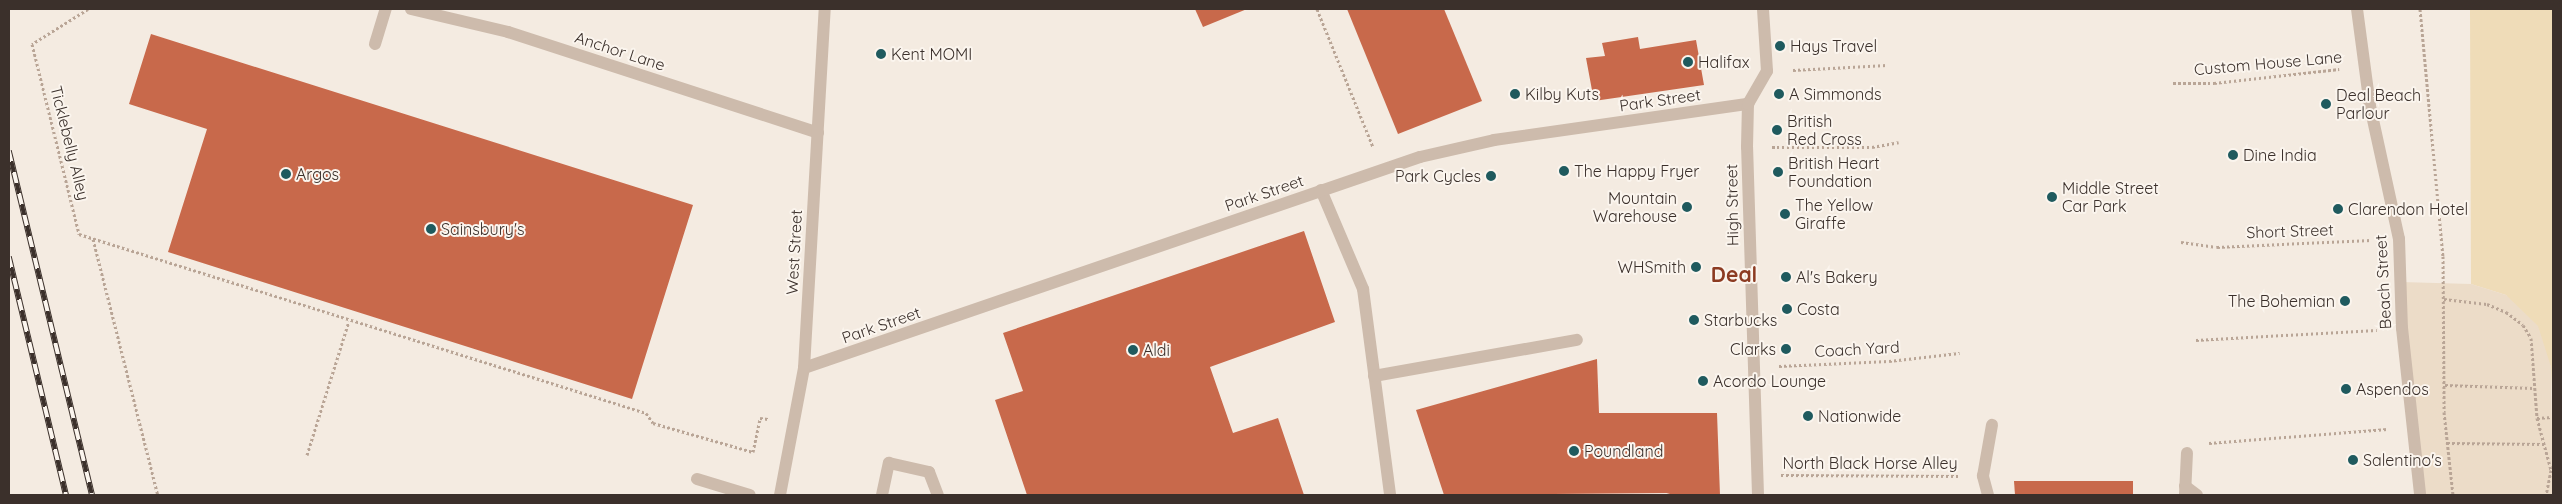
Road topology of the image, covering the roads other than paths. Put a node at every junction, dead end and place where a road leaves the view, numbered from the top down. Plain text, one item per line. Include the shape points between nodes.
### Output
1 (386, 9) edge
2 (411, 9) edge
3 (825, 9) edge
4 (1763, 9) edge
5 (2357, 9) edge
6 (375, 44) dead end
7 (1748, 104) junction
8 (818, 133) junction
9 (1321, 190) junction
10 (1577, 340) dead end
11 (804, 368) junction
12 (1374, 376) junction
13 (1992, 424) dead end
14 (2187, 453) dead end
15 (697, 479) dead end
16 (2185, 490) edge
17 (750, 495) edge
18 (780, 495) edge
19 (882, 495) edge
20 (938, 495) edge
21 (1390, 495) edge
22 (1758, 495) edge
23 (1988, 495) edge
24 (2197, 495) edge
25 (2420, 495) edge

1 - 6 street
2 - 8 street, Anchor Lane via 508,32
3 - 8 street, West Street
4 - 7 street, High Street via 1768,71
5 - 25 street, Beach Street via 2370,106 2400,239 2402,328 2410,427
7 - 9 street, Park Street via 1494,140 1420,157 1383,172
7 - 22 street, High Street
8 - 11 street, West Street
9 - 11 street, Park Street
9 - 12 street via 1363,289
10 - 12 street
11 - 18 street, West Street
12 - 21 street
13 - 23 street via 1983,476
14 - 16 street
15 - 17 street
16 - 24 street
19 - 20 street via 890,463 929,472

